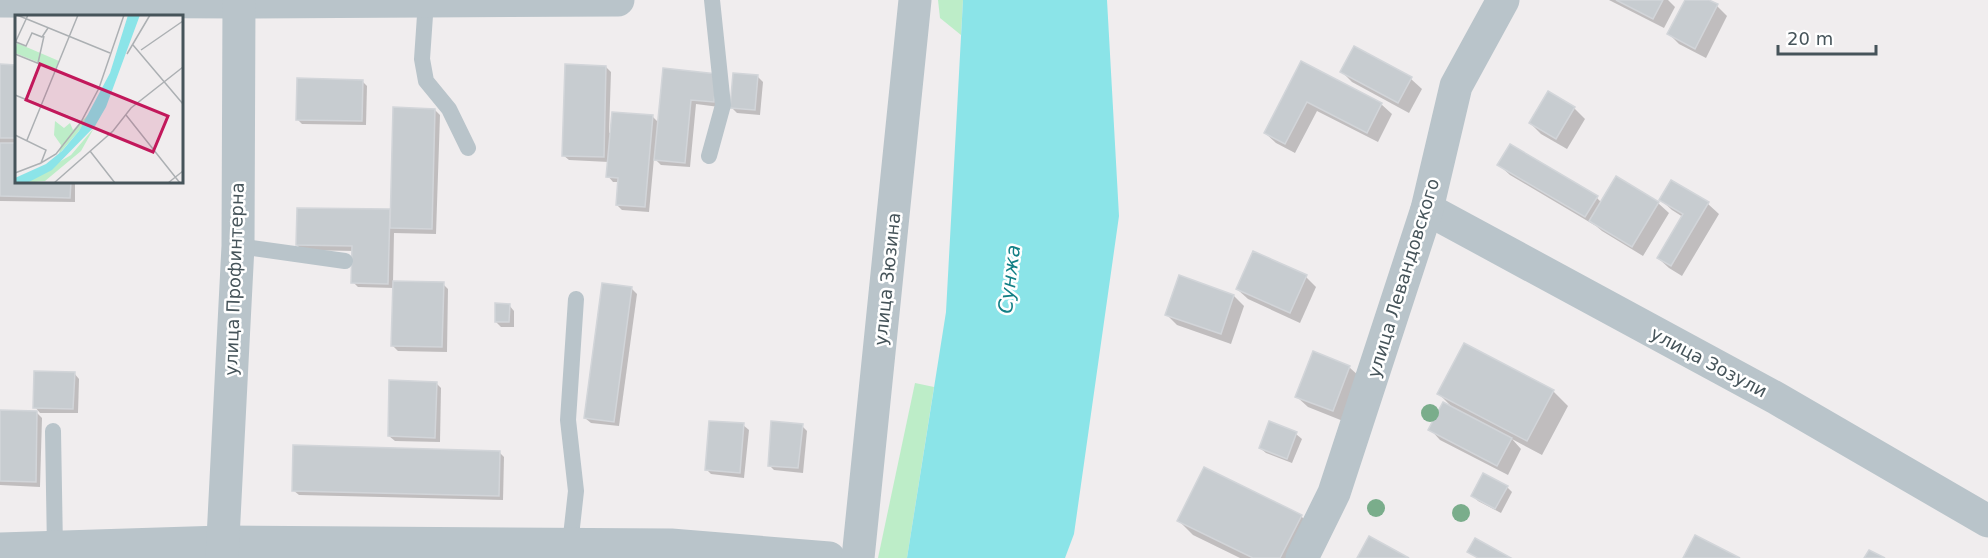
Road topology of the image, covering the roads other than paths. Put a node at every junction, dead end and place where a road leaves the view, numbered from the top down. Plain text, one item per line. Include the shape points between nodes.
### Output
1 (618, 0) edge
2 (712, 0) edge
3 (915, 0) edge
4 (1503, 0) edge
5 (0, 1) edge
6 (239, 1) edge
7 (435, 1) edge
8 (34, 9) edge
9 (468, 148) dead end
10 (709, 156) dead end
11 (1427, 209) junction
12 (238, 246) junction
13 (345, 261) dead end
14 (576, 299) dead end
15 (53, 431) dead end
16 (1988, 521) edge
17 (570, 545) junction
18 (0, 549) edge
19 (55, 549) junction
20 (222, 550) edge
21 (829, 558) edge
22 (858, 558) edge
23 (1302, 558) edge

1 - 7 street
2 - 10 lane via 723,105
3 - 22 street, улица Зюзина
4 - 11 street, улица Левандовского via 1456,86
5 - 8 street
6 - 7 street
6 - 8 street
6 - 12 street, улица Профинтерна
7 - 9 lane via 422,59 426,81 449,109
11 - 16 street, улица Зозули via 1776,398
11 - 23 street, улица Левандовского via 1334,493
12 - 13 lane
12 - 20 street, улица Профинтерна
14 - 17 lane via 568,420 576,491
15 - 19 lane
17 - 20 street
17 - 21 street via 671,545
18 - 19 street
19 - 20 street

